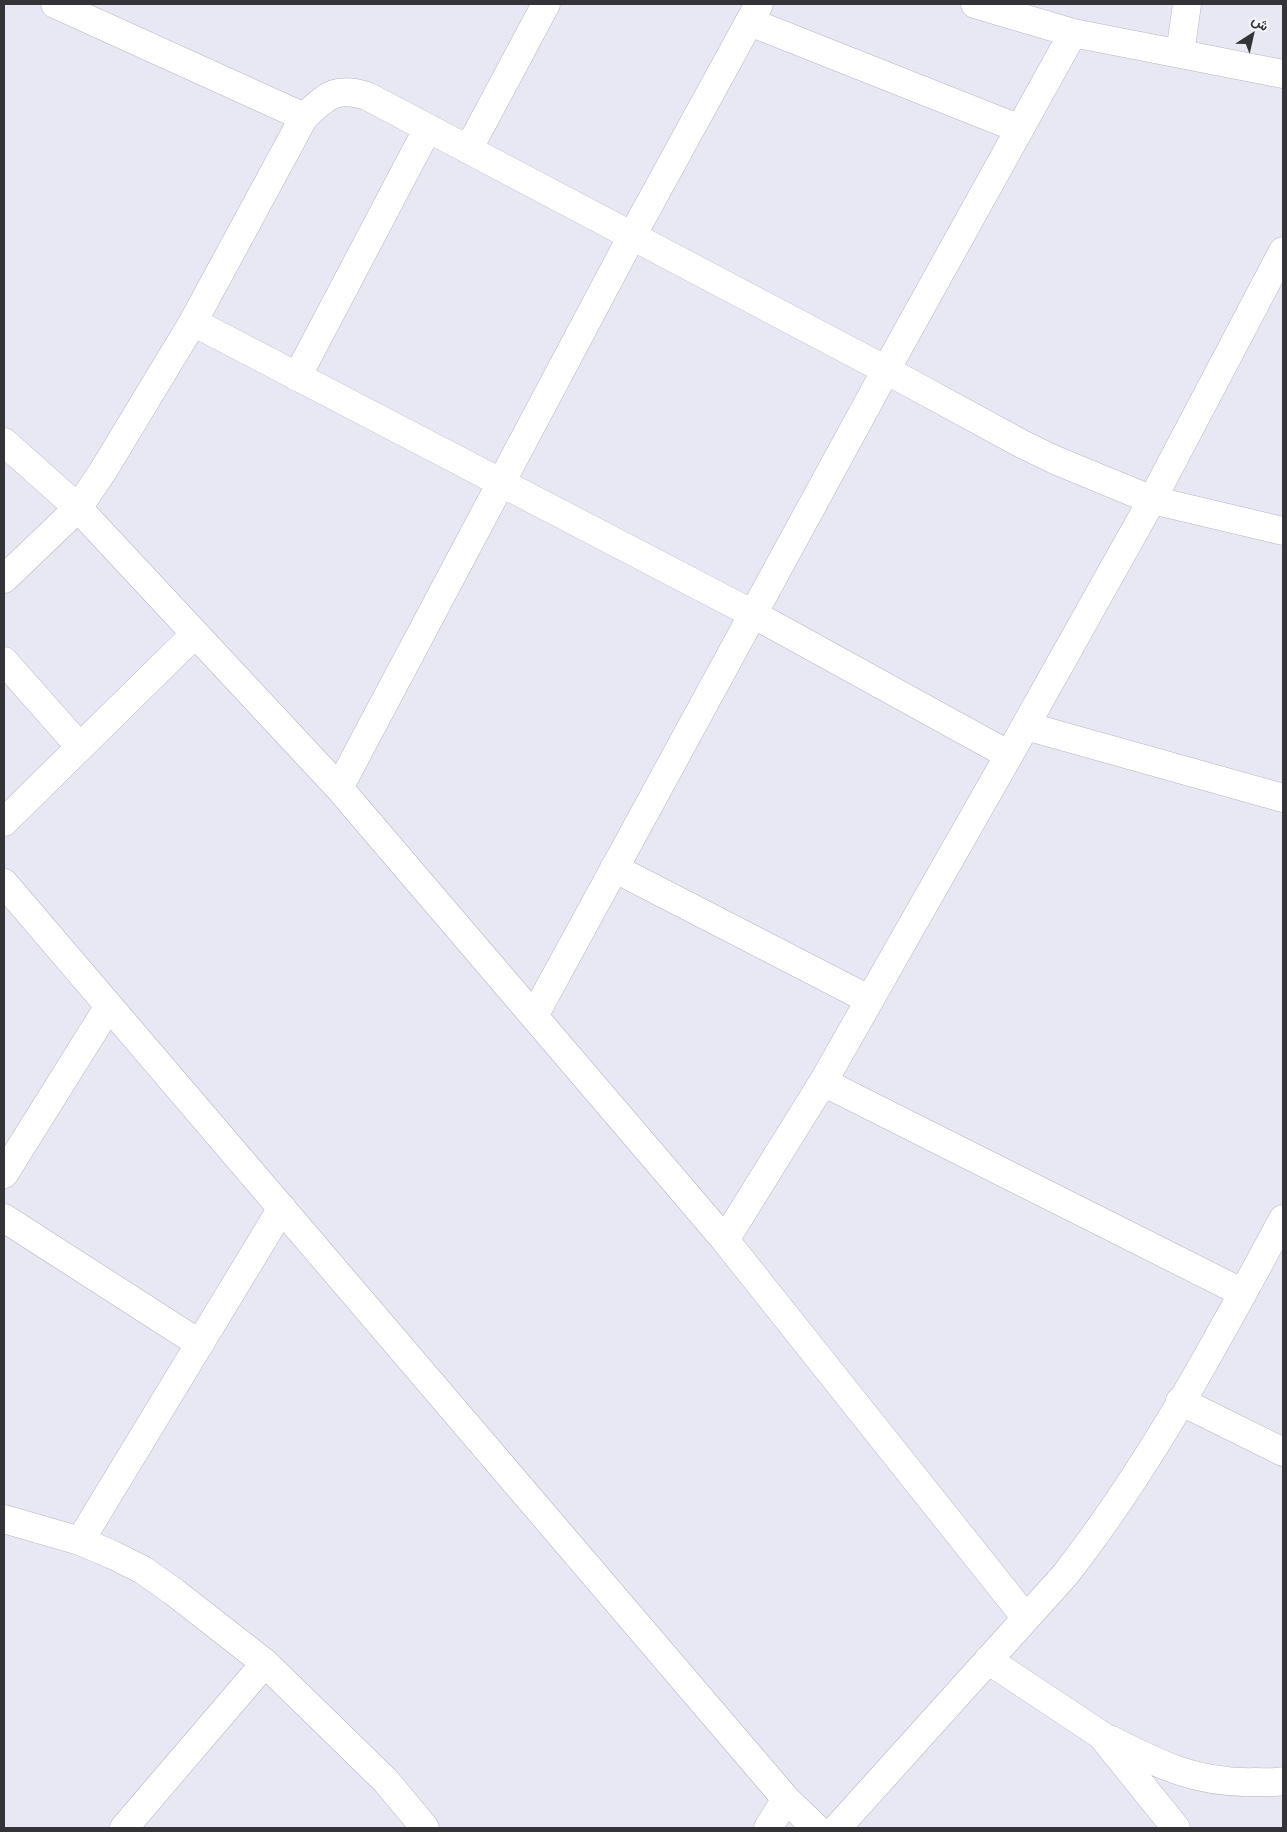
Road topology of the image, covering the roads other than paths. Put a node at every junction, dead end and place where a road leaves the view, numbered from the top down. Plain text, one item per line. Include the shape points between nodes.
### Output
1 (55, 4) edge
2 (546, 4) edge
3 (975, 4) edge
4 (1187, 4) edge
5 (754, 13) edge
6 (1074, 33) junction
7 (1180, 54) junction
8 (1283, 74) edge
9 (304, 117) junction
10 (428, 128) junction
11 (1020, 129) junction
12 (468, 150) junction
13 (632, 236) junction
14 (1283, 251) edge
15 (193, 322) junction
16 (886, 370) junction
17 (297, 376) junction
18 (4, 442) edge
19 (501, 483) junction
20 (1152, 500) junction
21 (78, 508) junction
22 (1283, 531) edge
23 (4, 579) edge
24 (753, 614) junction
25 (195, 634) junction
26 (4, 660) edge
27 (1026, 726) junction
28 (80, 747) junction
29 (1009, 755) junction
30 (339, 788) junction
31 (1283, 798) edge
32 (4, 822) edge
33 (614, 868) junction
34 (4, 882) edge
35 (870, 1000) junction
36 (109, 1006) junction
37 (534, 1016) junction
38 (823, 1082) junction
39 (4, 1174) edge
40 (282, 1208) junction
41 (4, 1218) edge
42 (1283, 1219) edge
43 (725, 1240) junction
44 (1243, 1293) junction
45 (200, 1344) junction
46 (1180, 1402) junction
47 (1283, 1452) edge
48 (4, 1518) edge
49 (80, 1541) junction
50 (1026, 1618) junction
51 (988, 1660) junction
52 (264, 1663) junction
53 (1101, 1735) junction
54 (1283, 1781) edge
55 (786, 1799) junction
56 (124, 1828) edge
57 (425, 1828) edge
58 (768, 1828) edge
59 (816, 1828) edge
60 (837, 1828) edge
61 (1176, 1828) edge

1 - 9 street
2 - 12 street
3 - 6 street
4 - 7 street
5 - 11 street
5 - 13 street
6 - 7 street
6 - 11 street
7 - 8 street
9 - 10 street via 335,93 352,92 367,96
9 - 15 street
10 - 12 street
10 - 17 street
11 - 16 street
12 - 13 street
13 - 16 street
13 - 19 street
14 - 20 street
15 - 17 street
15 - 21 street
16 - 20 street via 1022,444
16 - 24 street
17 - 19 street
18 - 21 street
19 - 24 street
19 - 30 street
20 - 22 street
20 - 27 street
21 - 23 street
21 - 25 street
24 - 29 street
24 - 33 street
25 - 28 street
25 - 30 street
26 - 28 street
27 - 29 street
27 - 31 street
28 - 32 street
29 - 35 street
30 - 37 street
33 - 35 street
33 - 37 street
34 - 36 street
35 - 38 street
36 - 39 street
36 - 40 street
37 - 43 street
38 - 43 street
38 - 44 street
40 - 45 street
40 - 55 street
41 - 45 street
42 - 44 street
43 - 50 street
44 - 46 street
45 - 49 street
46 - 47 street
46 - 50 street via 1142,1468 1092,1540
48 - 49 street
49 - 52 street via 144,1570
50 - 51 street
51 - 53 street
51 - 60 street
52 - 56 street
52 - 57 street via 386,1781
53 - 54 street via 1161,1765 1204,1779 1240,1783
53 - 61 street
55 - 58 street
55 - 59 street

